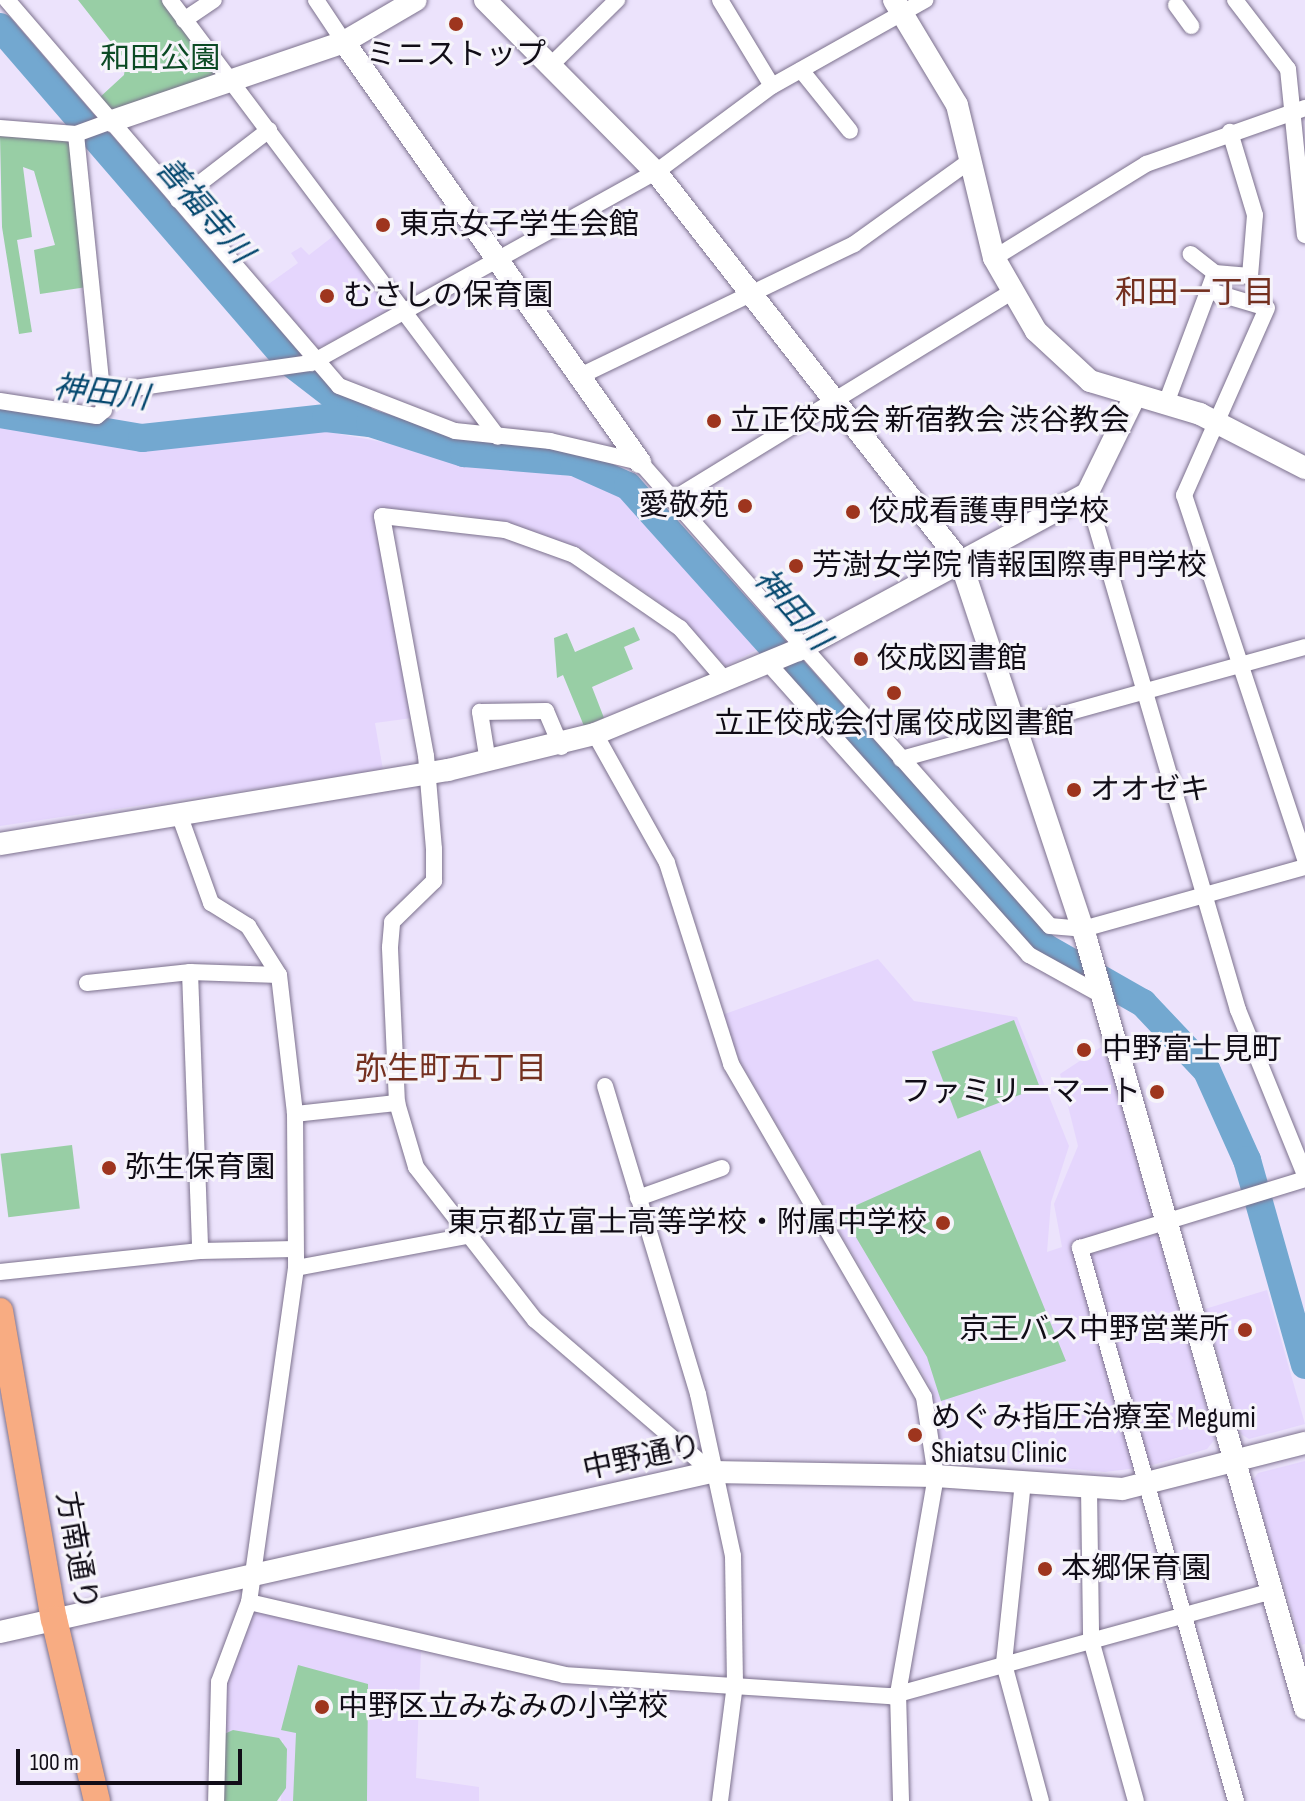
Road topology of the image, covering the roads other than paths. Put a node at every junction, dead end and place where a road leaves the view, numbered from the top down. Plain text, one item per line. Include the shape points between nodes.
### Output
1 (7, 0) edge
2 (170, 0) edge
3 (214, 0) edge
4 (316, 0) edge
5 (416, 0) edge
6 (485, 0) edge
7 (617, 0) edge
8 (720, 0) edge
9 (925, 0) edge
10 (1235, 0) edge
11 (1177, 2) edge
12 (898, 7) edge
13 (184, 20) junction
14 (1191, 26) dead end
15 (344, 42) junction
16 (551, 65) junction
17 (801, 70) junction
18 (231, 81) junction
19 (772, 86) junction
20 (1299, 109) edge
21 (109, 123) junction
22 (0, 128) edge
23 (269, 130) junction
24 (850, 131) dead end
25 (1230, 132) junction
26 (79, 133) junction
27 (968, 162) junction
28 (656, 172) junction
29 (178, 200) junction
30 (1305, 231) edge
31 (1191, 254) dead end
32 (994, 258) junction
33 (498, 262) junction
34 (1215, 273) junction
35 (1210, 291) junction
36 (750, 292) junction
37 (1010, 293) junction
38 (406, 311) junction
39 (313, 361) junction
40 (580, 376) junction
41 (106, 392) junction
42 (1134, 398) junction
43 (835, 399) junction
44 (0, 401) edge
45 (1165, 406) junction
46 (1214, 421) junction
47 (498, 437) junction
48 (640, 462) junction
49 (1305, 468) edge
50 (1087, 494) junction
51 (672, 500) junction
52 (961, 563) junction
53 (1305, 647) edge
54 (800, 649) junction
55 (770, 662) junction
56 (1243, 664) junction
57 (725, 680) junction
58 (1148, 689) junction
59 (1018, 726) junction
60 (595, 734) junction
61 (561, 747) junction
62 (901, 759) junction
63 (488, 762) junction
64 (428, 774) junction
65 (179, 814) junction
66 (0, 844) edge
67 (1305, 859) edge
68 (1305, 867) edge
69 (1206, 895) junction
70 (1083, 929) junction
71 (190, 972) junction
72 (279, 975) junction
73 (87, 983) dead end
74 (1102, 995) junction
75 (605, 1086) dead end
76 (397, 1103) junction
77 (295, 1114) junction
78 (722, 1168) dead end
79 (1305, 1177) edge
80 (638, 1198) junction
81 (1168, 1224) junction
82 (467, 1236) junction
83 (295, 1249) junction
84 (200, 1251) junction
85 (296, 1268) junction
86 (0, 1272) edge
87 (1, 1319) edge
88 (10, 1410) edge
89 (1305, 1443) edge
90 (1235, 1462) junction
91 (712, 1472) junction
92 (936, 1476) junction
93 (1023, 1482) junction
94 (1146, 1485) junction
95 (1089, 1488) junction
96 (251, 1577) junction
97 (1272, 1591) junction
98 (247, 1608) junction
99 (1182, 1615) junction
100 (54, 1619) junction
101 (0, 1632) edge
102 (1091, 1640) junction
103 (1004, 1664) junction
104 (735, 1684) junction
105 (898, 1693) junction
106 (1305, 1708) edge
107 (97, 1801) edge
108 (216, 1801) edge
109 (720, 1801) edge
110 (901, 1801) edge
111 (1041, 1801) edge
112 (1136, 1801) edge
113 (1236, 1801) edge

1 - 21 street
2 - 13 street
3 - 13 street
4 - 15 street
5 - 15 street
6 - 16 street
7 - 16 street
8 - 19 street
9 - 12 street
10 - 20 street via 1288,69
11 - 14 street
12 - 17 street
12 - 27 street via 947,82
13 - 18 street
15 - 18 street
15 - 33 street via 412,154
16 - 28 street
17 - 19 street
17 - 24 street
18 - 21 street
18 - 23 street
19 - 28 street
20 - 25 street
20 - 30 street
21 - 26 street
21 - 29 street
22 - 26 street
23 - 29 street
23 - 38 street
25 - 32 street via 1146,164
25 - 34 street via 1255,215 1250,276
26 - 41 street
27 - 32 street
27 - 36 street via 854,244
28 - 33 street
28 - 36 street
29 - 39 street
31 - 34 street
32 - 37 street
33 - 38 street
33 - 40 street
34 - 35 street
35 - 45 street
35 - 46 street via 1267,308
36 - 40 street
36 - 43 street
37 - 42 street via 1036,331 1090,381
37 - 43 street
38 - 39 street
38 - 47 street
39 - 41 street
39 - 47 street via 362,400
40 - 48 street
41 - 44 street via 97,416
42 - 45 street
42 - 50 street
43 - 51 street
43 - 52 street
45 - 46 street
46 - 49 street
46 - 56 street via 1184,495
47 - 48 street
48 - 51 street
50 - 52 street
50 - 58 street
51 - 54 street
52 - 54 street
52 - 59 street
53 - 56 street
54 - 55 street
54 - 62 street
55 - 57 street
55 - 74 street via 1029,955
56 - 58 street
56 - 67 street
57 - 60 street
57 - 64 street via 680,628 574,555 505,530 382,516
58 - 59 street
58 - 69 street
59 - 62 street
59 - 70 street
60 - 61 street
60 - 92 street via 667,863 731,1064 924,1397
61 - 63 street
61 - 63 street via 546,711 480,712
62 - 70 street via 1050,926
63 - 64 street
64 - 65 street
64 - 76 street via 434,881 392,922
65 - 66 street
65 - 72 street via 211,903 248,926
68 - 69 street
69 - 70 street
69 - 79 street via 1238,1010
70 - 74 street
71 - 72 street
71 - 73 street
71 - 84 street
72 - 77 street
74 - 81 street
75 - 80 street
76 - 77 street
76 - 82 street via 416,1167
77 - 83 street
78 - 80 street
79 - 81 street
80 - 91 street via 698,1394
81 - 90 street
81 - 94 street via 1080,1248
82 - 85 street
82 - 91 street via 535,1320
83 - 84 street
83 - 85 street
84 - 86 street
85 - 96 street
87 - 88 main road, 方南通り
88 - 100 main road, 方南通り
89 - 90 street, 中野通り
90 - 94 street, 中野通り
90 - 97 street
91 - 92 street, 中野通り
91 - 96 street, 中野通り
91 - 104 street via 733,1556
92 - 93 street, 中野通り
92 - 105 street
93 - 95 street, 中野通り
93 - 103 street
94 - 95 street, 中野通り
94 - 99 street
95 - 102 street
96 - 98 street
96 - 100 street, 中野通り
97 - 99 street
97 - 106 street
98 - 104 street via 564,1675
98 - 108 street via 219,1682
99 - 102 street
99 - 113 street
100 - 101 street, 中野通り
100 - 107 main road, 方南通り
102 - 103 street
102 - 112 street
103 - 105 street
103 - 111 street
104 - 105 street
104 - 109 street
105 - 110 street

